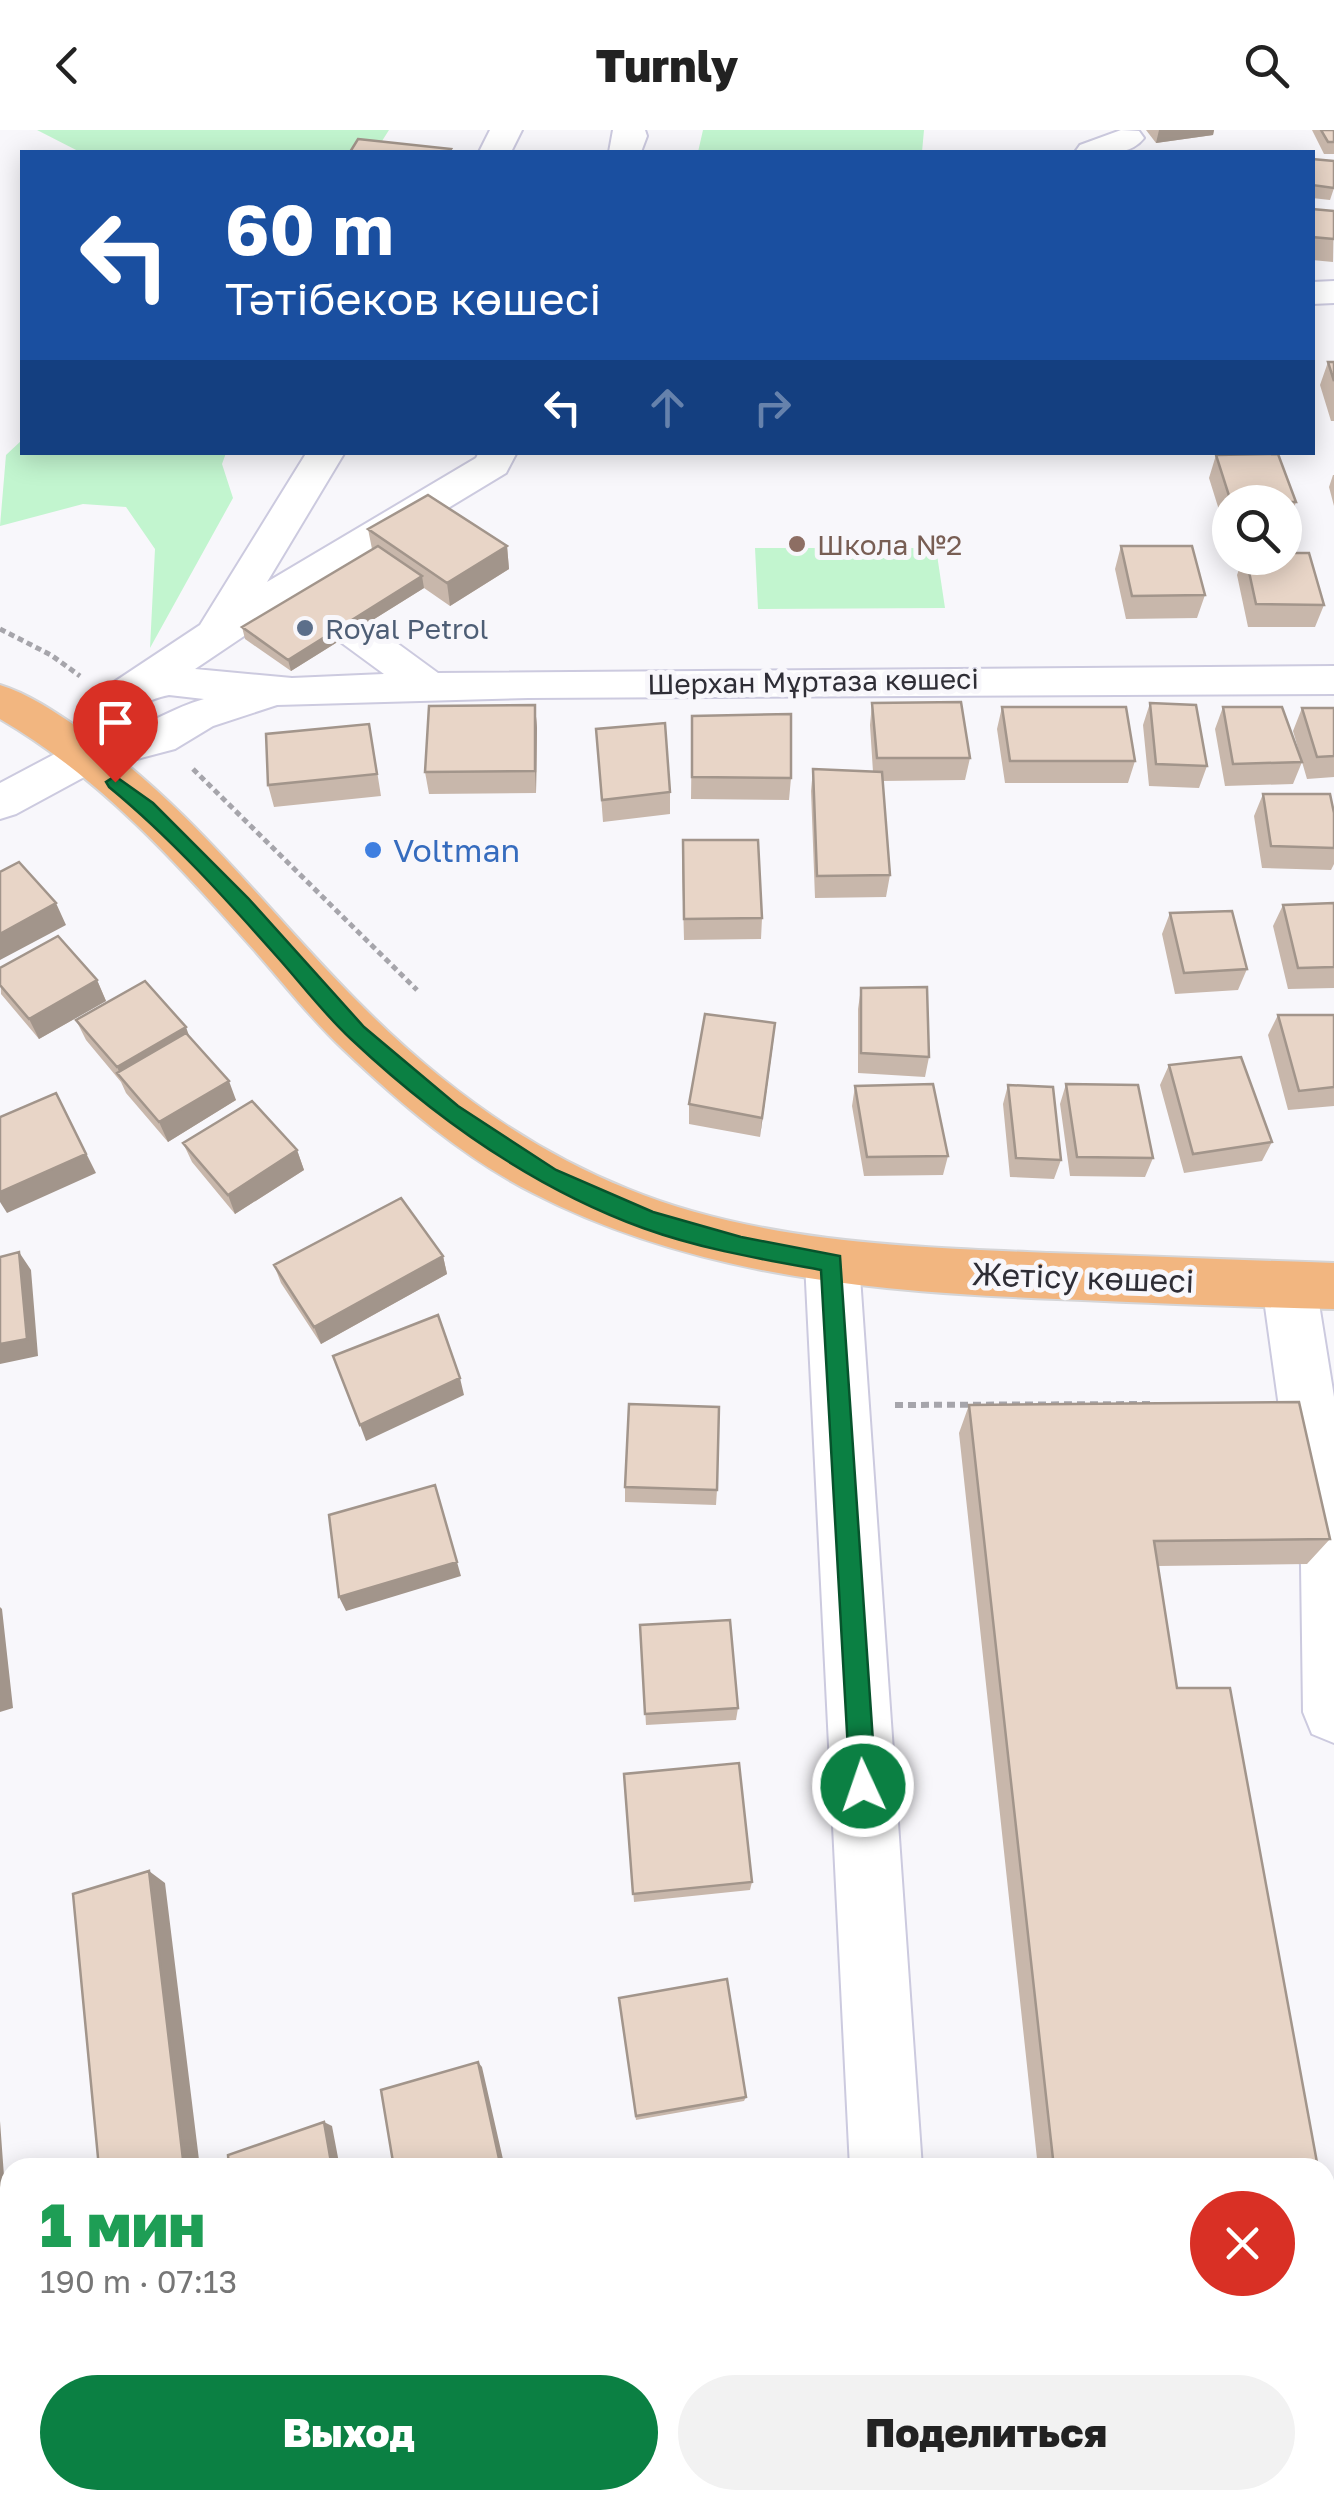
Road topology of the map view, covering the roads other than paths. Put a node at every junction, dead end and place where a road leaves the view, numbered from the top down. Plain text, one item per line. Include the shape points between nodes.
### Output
1 (1128, 138) dead end
2 (1097, 150) edge
3 (325, 455) edge
4 (497, 455) edge
5 (274, 574) junction
6 (217, 631) junction
7 (1334, 680) edge
8 (429, 687) junction
9 (128, 694) junction
10 (0, 700) edge
11 (202, 700) junction
12 (85, 757) junction
13 (0, 804) edge
14 (832, 1262) junction
15 (1312, 1286) edge
16 (1334, 1712) edge
17 (885, 2158) edge

1 - 2 street
3 - 5 street
4 - 5 street via 492,465
5 - 6 street
5 - 8 street
6 - 9 street
6 - 11 street
7 - 8 street, Шерхан Мұртаза көшесі
8 - 11 street, Шерхан Мұртаза көшесі
9 - 11 street via 169,681
9 - 12 street
10 - 12 main road, Жетісу көшесі
11 - 12 street via 160,738
12 - 13 street
12 - 14 main road, Жетісу көшесі via 146,807 357,1032 451,1112 548,1176 648,1220
14 - 15 main road, Жетісу көшесі
14 - 17 street
15 - 16 street

